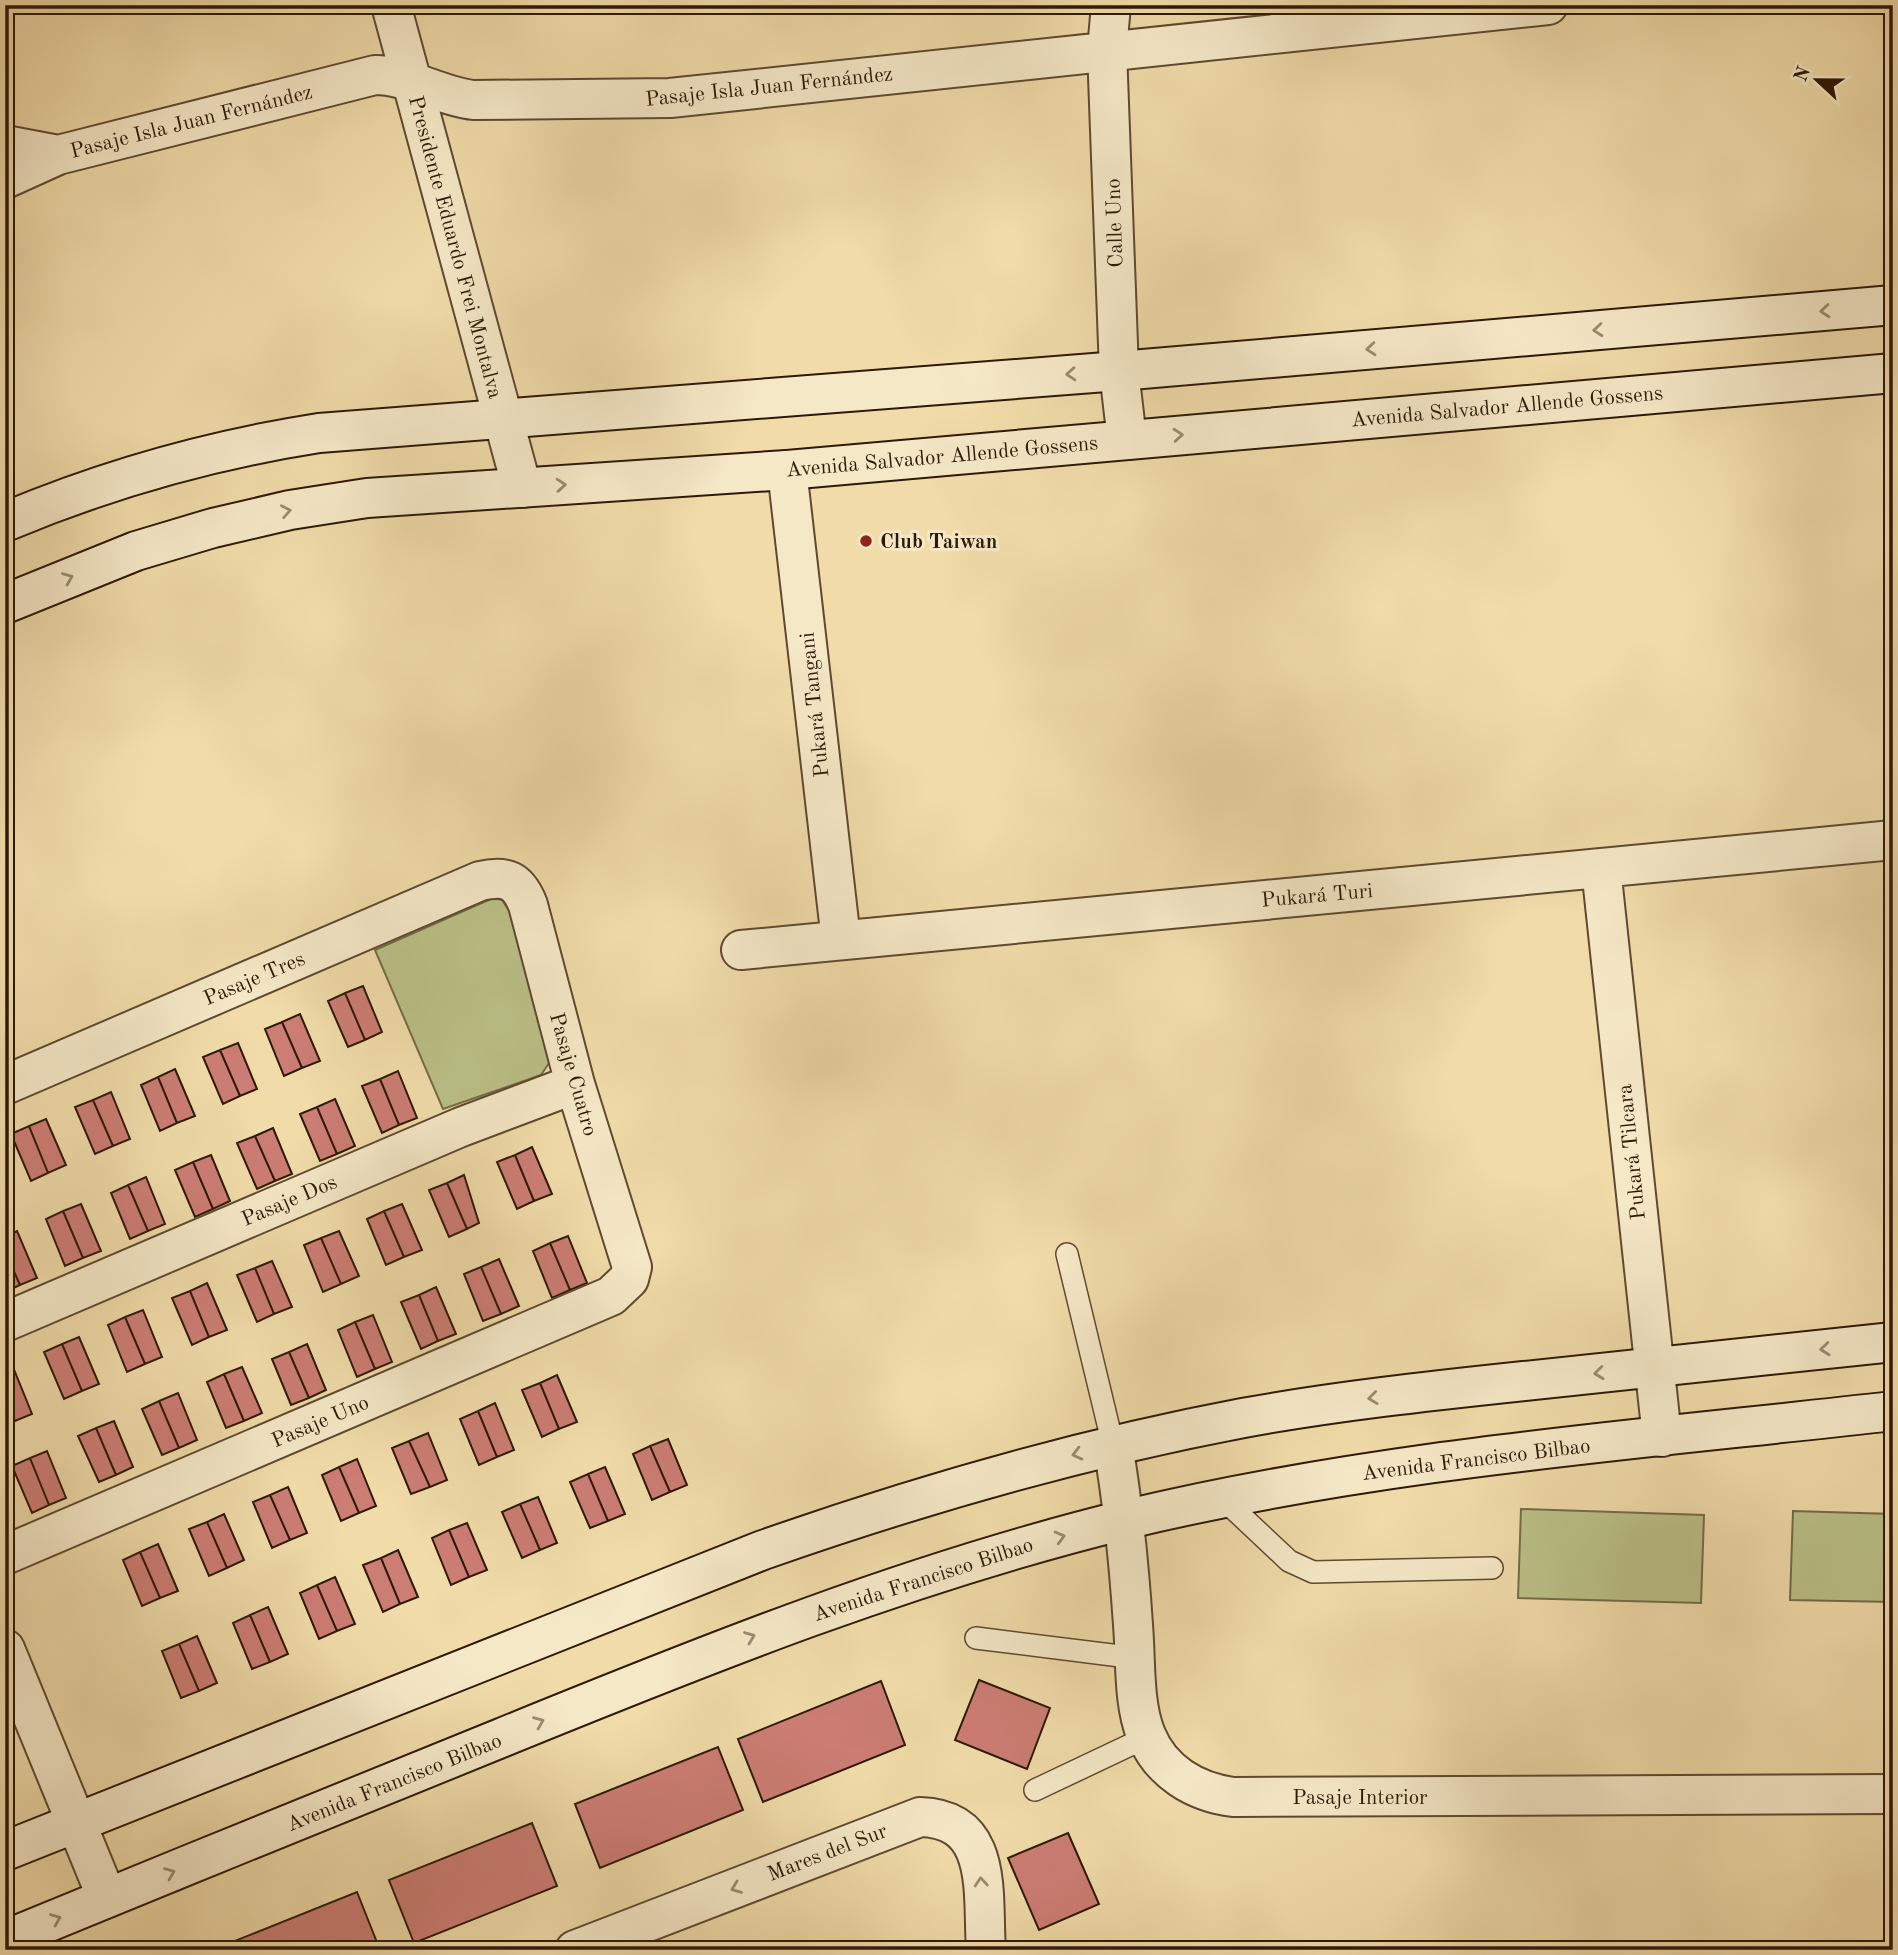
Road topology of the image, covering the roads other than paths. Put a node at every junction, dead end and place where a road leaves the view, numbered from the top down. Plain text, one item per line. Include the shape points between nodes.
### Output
1 (391, 5) edge
2 (1111, 5) edge
3 (1548, 5) edge
4 (1107, 50) junction
5 (412, 85) junction
6 (5, 145) edge
7 (58, 155) junction
8 (5, 179) edge
9 (1893, 305) edge
10 (1119, 371) junction
11 (1893, 373) edge
12 (502, 419) junction
13 (1126, 440) junction
14 (787, 470) junction
15 (522, 488) junction
16 (5, 523) edge
17 (5, 604) edge
18 (1893, 840) edge
19 (1601, 868) junction
20 (504, 877) joint
21 (841, 940) junction
22 (741, 950) dead end
23 (575, 1084) junction
24 (5, 1085) edge
25 (1067, 1254) dead end
26 (629, 1279) joint
27 (5, 1322) edge
28 (1893, 1342) edge
29 (1655, 1367) junction
30 (1893, 1411) edge
31 (1662, 1437) junction
32 (1113, 1445) junction
33 (1222, 1498) junction
34 (1126, 1520) junction
35 (5, 1555) edge
36 (1492, 1568) dead end
37 (976, 1638) dead end
38 (5, 1649) edge
39 (1136, 1658) junction
40 (13, 1689) edge
41 (1147, 1737) junction
42 (1035, 1790) dead end
43 (1893, 1794) edge
44 (76, 1822) junction
45 (5, 1851) edge
46 (107, 1898) junction
47 (5, 1940) edge
48 (575, 1950) edge
49 (986, 1950) edge

1 - 5 street, Presidente Eduardo Frei Montalva
2 - 4 street, Calle Uno
3 - 4 street, Pasaje Isla Juan Fernández
4 - 5 street, Pasaje Isla Juan Fernández via 670,98 473,100
4 - 10 street, Calle Uno
5 - 7 street, Pasaje Isla Juan Fernández via 385,75 364,76
5 - 12 street, Presidente Eduardo Frei Montalva
6 - 7 street
7 - 8 street, Pasaje Isla Juan Fernández
9 -> 10 street
10 -> 12 street
10 - 13 street, Calle Uno
13 -> 11 street, Avenida Salvador Allende Gossens
12 - 15 street, Presidente Eduardo Frei Montalva
12 - 16 street via 319,433 257,443 140,472
13 - 14 street, Avenida Salvador Allende Gossens
15 -> 14 street, Avenida Salvador Allende Gossens
14 - 21 street, Pukará Tangani
17 -> 15 street, Avenida Salvador Allende Gossens via 136,551 213,527 367,499
18 - 19 street, Pukará Turi
19 - 21 street, Pukará Turi
19 - 29 street, Pukará Tilcara
20 - 23 street, Pasaje Cuatro via 522,890 528,905
20 - 24 street, Pasaje Tres via 480,881
21 - 22 street, Pukará Turi
23 - 26 street, Pasaje Cuatro via 630,1255
23 - 27 street, Pasaje Dos via 461,1127
25 - 32 lane
26 - 35 street, Pasaje Uno via 611,1297
28 -> 29 street
29 - 31 street, Pukará Tilcara
29 -> 32 street via 1370,1398
30 - 31 street, Avenida Francisco Bilbao
31 - 33 street, Avenida Francisco Bilbao via 1417,1465
32 - 34 street, Pasaje Interior
32 -> 44 street via 959,1485 763,1550
33 - 34 street, Avenida Francisco Bilbao
33 - 36 lane via 1289,1561 1313,1573
34 - 39 street, Pasaje Interior
46 -> 34 street, Avenida Francisco Bilbao via 798,1619 918,1578
37 - 39 lane
38 - 40 street
39 - 41 street, Pasaje Interior
40 - 44 street
41 - 42 lane
41 - 43 street, Pasaje Interior via 1167,1767 1182,1779 1214,1795 1233,1797
44 - 45 street
44 - 46 street
47 -> 46 street, Avenida Francisco Bilbao
49 -> 48 street, Mares del Sur via 979,1858 972,1840 955,1822 920,1816

